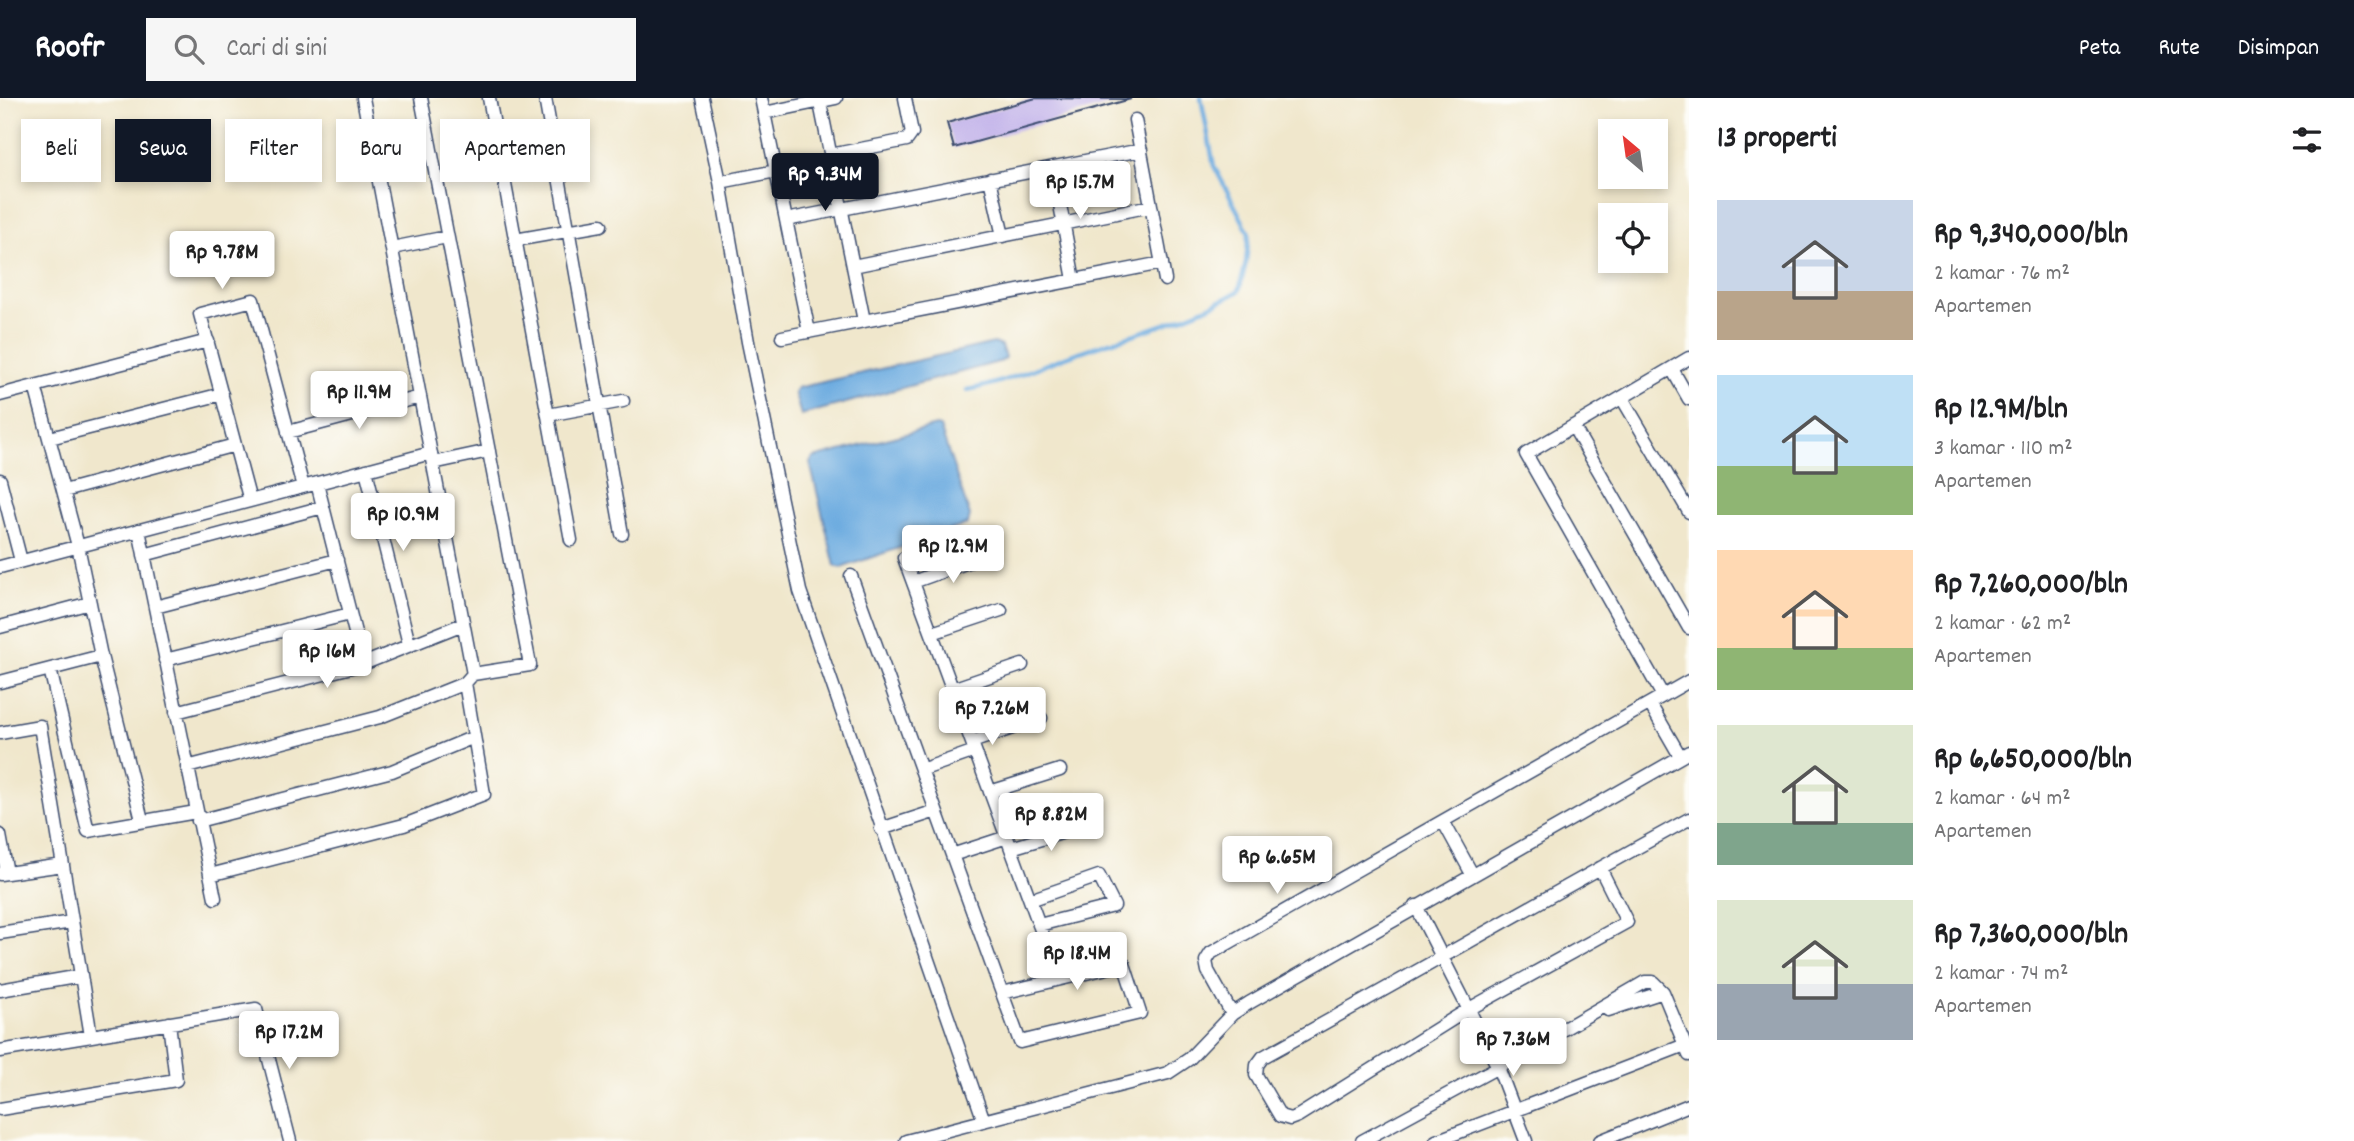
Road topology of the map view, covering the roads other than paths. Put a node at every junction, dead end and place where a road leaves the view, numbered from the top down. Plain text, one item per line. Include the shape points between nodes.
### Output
1 (363, 98) edge
2 (421, 98) edge
3 (489, 98) edge
4 (545, 98) edge
5 (702, 98) edge
6 (761, 98) edge
7 (836, 98) edge
8 (905, 98) edge
9 (819, 100) edge
10 (764, 113) junction
11 (1135, 120) dead end
12 (1140, 150) junction
13 (830, 155) junction
14 (1053, 167) junction
15 (776, 172) junction
16 (990, 179) junction
17 (720, 182) junction
18 (1151, 206) junction
19 (841, 209) junction
20 (786, 220) junction
21 (1064, 224) junction
22 (601, 225) dead end
23 (568, 231) junction
24 (1003, 236) junction
25 (447, 237) junction
26 (515, 240) junction
27 (392, 248) junction
28 (1162, 263) junction
29 (853, 266) junction
30 (1165, 280) dead end
31 (1074, 281) junction
32 (864, 321) junction
33 (808, 332) junction
34 (782, 337) dead end
35 (208, 341) junction
36 (1689, 358) edge
37 (1672, 369) junction
38 (35, 386) junction
39 (222, 394) junction
40 (0, 395) edge
41 (420, 397) junction
42 (1622, 398) junction
43 (1689, 399) edge
44 (623, 401) dead end
45 (599, 406) junction
46 (548, 415) junction
47 (1573, 426) junction
48 (288, 432) junction
49 (50, 438) junction
50 (235, 445) junction
51 (489, 451) junction
52 (432, 458) junction
53 (366, 470) junction
54 (0, 480) edge
55 (317, 483) junction
56 (303, 486) junction
57 (64, 491) junction
58 (250, 501) junction
59 (3, 506) edge
60 (323, 507) junction
61 (1689, 512) edge
62 (139, 530) junction
63 (622, 534) dead end
64 (571, 540) dead end
65 (78, 546) junction
66 (145, 555) junction
67 (982, 557) dead end
68 (904, 558) dead end
69 (337, 560) junction
70 (21, 561) junction
71 (0, 567) edge
72 (851, 576) dead end
73 (913, 582) junction
74 (90, 603) junction
75 (155, 607) junction
76 (1001, 610) dead end
77 (350, 614) junction
78 (463, 624) junction
79 (0, 627) edge
80 (1689, 628) edge
81 (932, 633) junction
82 (409, 644) junction
83 (102, 656) junction
84 (166, 660) junction
85 (363, 664) junction
86 (1021, 666) dead end
87 (50, 669) junction
88 (469, 679) junction
89 (1689, 681) edge
90 (0, 682) edge
91 (952, 689) junction
92 (1663, 696) junction
93 (1650, 704) junction
94 (176, 712) junction
95 (1041, 718) dead end
96 (0, 733) edge
97 (474, 737) junction
98 (974, 747) junction
99 (1685, 754) edge
100 (187, 767) junction
101 (921, 770) junction
102 (1060, 770) dead end
103 (990, 792) junction
104 (936, 810) junction
105 (197, 816) junction
106 (1689, 819) edge
107 (142, 820) junction
108 (1443, 821) junction
109 (1081, 827) dead end
110 (881, 829) junction
111 (0, 835) edge
112 (1009, 843) junction
113 (952, 855) junction
114 (63, 865) junction
115 (1600, 868) junction
116 (3, 874) edge
117 (1472, 874) junction
118 (210, 875) junction
119 (215, 898) dead end
120 (1030, 900) junction
121 (1416, 906) junction
122 (72, 922) junction
123 (1039, 925) junction
124 (0, 933) edge
125 (1048, 949) dead end
126 (1444, 958) junction
127 (81, 976) junction
128 (0, 990) edge
129 (1002, 993) junction
130 (1469, 1009) junction
131 (1232, 1014) junction
132 (169, 1023) junction
133 (91, 1036) junction
134 (1687, 1050) edge
135 (0, 1051) edge
136 (1498, 1067) junction
137 (1689, 1105) edge
138 (0, 1109) edge
139 (1515, 1111) junction
140 (984, 1121) junction
141 (290, 1141) edge
142 (906, 1141) edge
143 (1362, 1141) edge
144 (1436, 1141) edge
145 (1526, 1141) edge
146 (1600, 1141) edge

1 - 27 street
2 - 25 street
3 - 26 street
4 - 23 street
5 - 17 street
6 - 10 street
7 - 9 street
8 - 13 street via 912,133 906,140
9 - 10 street
9 - 13 street
10 - 15 street
11 - 12 street
12 - 14 street
12 - 18 street
13 - 19 street
14 - 16 street
14 - 21 street
15 - 17 street
15 - 20 street
16 - 19 street
16 - 24 street
17 - 110 street via 800,591
18 - 21 street
18 - 28 street
19 - 20 street
19 - 29 street
20 - 33 street
21 - 24 street
21 - 31 street
22 - 23 street
23 - 26 street
23 - 45 street
24 - 29 street
25 - 27 street
25 - 51 street
26 - 46 street
27 - 41 street
28 - 30 street
28 - 31 street
29 - 32 street
31 - 32 street
32 - 33 street
33 - 34 street
35 - 38 street
35 - 39 street
35 - 48 street via 200,314 253,300
36 - 37 street
37 - 42 street
37 - 43 street
38 - 40 street
38 - 49 street
39 - 49 street
39 - 50 street
41 - 48 street
41 - 52 street
42 - 47 street
42 - 61 street
44 - 45 street
45 - 46 street
45 - 63 street
46 - 64 street
47 - 80 street
47 - 92 street via 1526,454
48 - 56 street
49 - 57 street
50 - 57 street
50 - 58 street
51 - 52 street
51 - 88 street via 530,665
52 - 53 street
52 - 78 street
53 - 55 street
53 - 82 street
54 - 59 street
55 - 56 street
55 - 60 street
56 - 58 street
57 - 65 street
58 - 62 street
59 - 70 street
60 - 66 street
60 - 69 street
62 - 65 street
62 - 66 street
65 - 70 street
65 - 74 street
66 - 75 street
67 - 73 street
68 - 73 street
69 - 75 street
69 - 77 street
70 - 71 street
72 - 101 street
73 - 81 street
74 - 79 street
74 - 83 street
75 - 84 street
76 - 81 street
77 - 84 street
77 - 85 street
78 - 82 street
78 - 88 street
81 - 91 street
82 - 85 street
83 - 87 street
83 - 107 street
84 - 94 street
85 - 94 street
86 - 91 street
87 - 90 street
87 - 107 street via 88,831
88 - 97 street
88 - 100 street via 380,717
89 - 92 street
91 - 98 street
92 - 93 street
93 - 99 street
93 - 108 street
94 - 100 street
95 - 98 street
96 - 114 street via 40,726
97 - 105 street via 392,771
97 - 118 street via 484,794 404,825
98 - 101 street
98 - 103 street
99 - 117 street
100 - 105 street
101 - 104 street
102 - 103 street
103 - 112 street
104 - 110 street
104 - 113 street
105 - 107 street
105 - 118 street
106 - 115 street
108 - 117 street
108 - 131 street via 1211,953 1206,961 1208,971
109 - 112 street
110 - 140 street
111 - 116 street
112 - 113 street
112 - 120 street
113 - 129 street
114 - 116 street
114 - 122 street
115 - 126 street
115 - 130 street via 1627,922
117 - 121 street
118 - 119 street
120 - 123 street
120 - 123 street via 1099,876 1114,906
121 - 126 street
121 - 131 street
122 - 124 street
122 - 127 street
123 - 125 street
126 - 130 street
126 - 130 street via 1263,1057 1256,1065 1256,1075 1280,1116 1290,1119
127 - 128 street
127 - 133 street
129 - 129 street via 1020,1042 1140,1013 1124,964
130 - 136 street
131 - 140 street via 1189,1059 1168,1073
132 - 133 street
132 - 138 street via 176,1080
132 - 141 street via 256,1009
133 - 135 street
134 - 136 street via 1663,992 1653,982 1645,982
134 - 139 street
136 - 139 street
136 - 143 street
137 - 146 street
139 - 144 street
139 - 145 street
140 - 142 street

